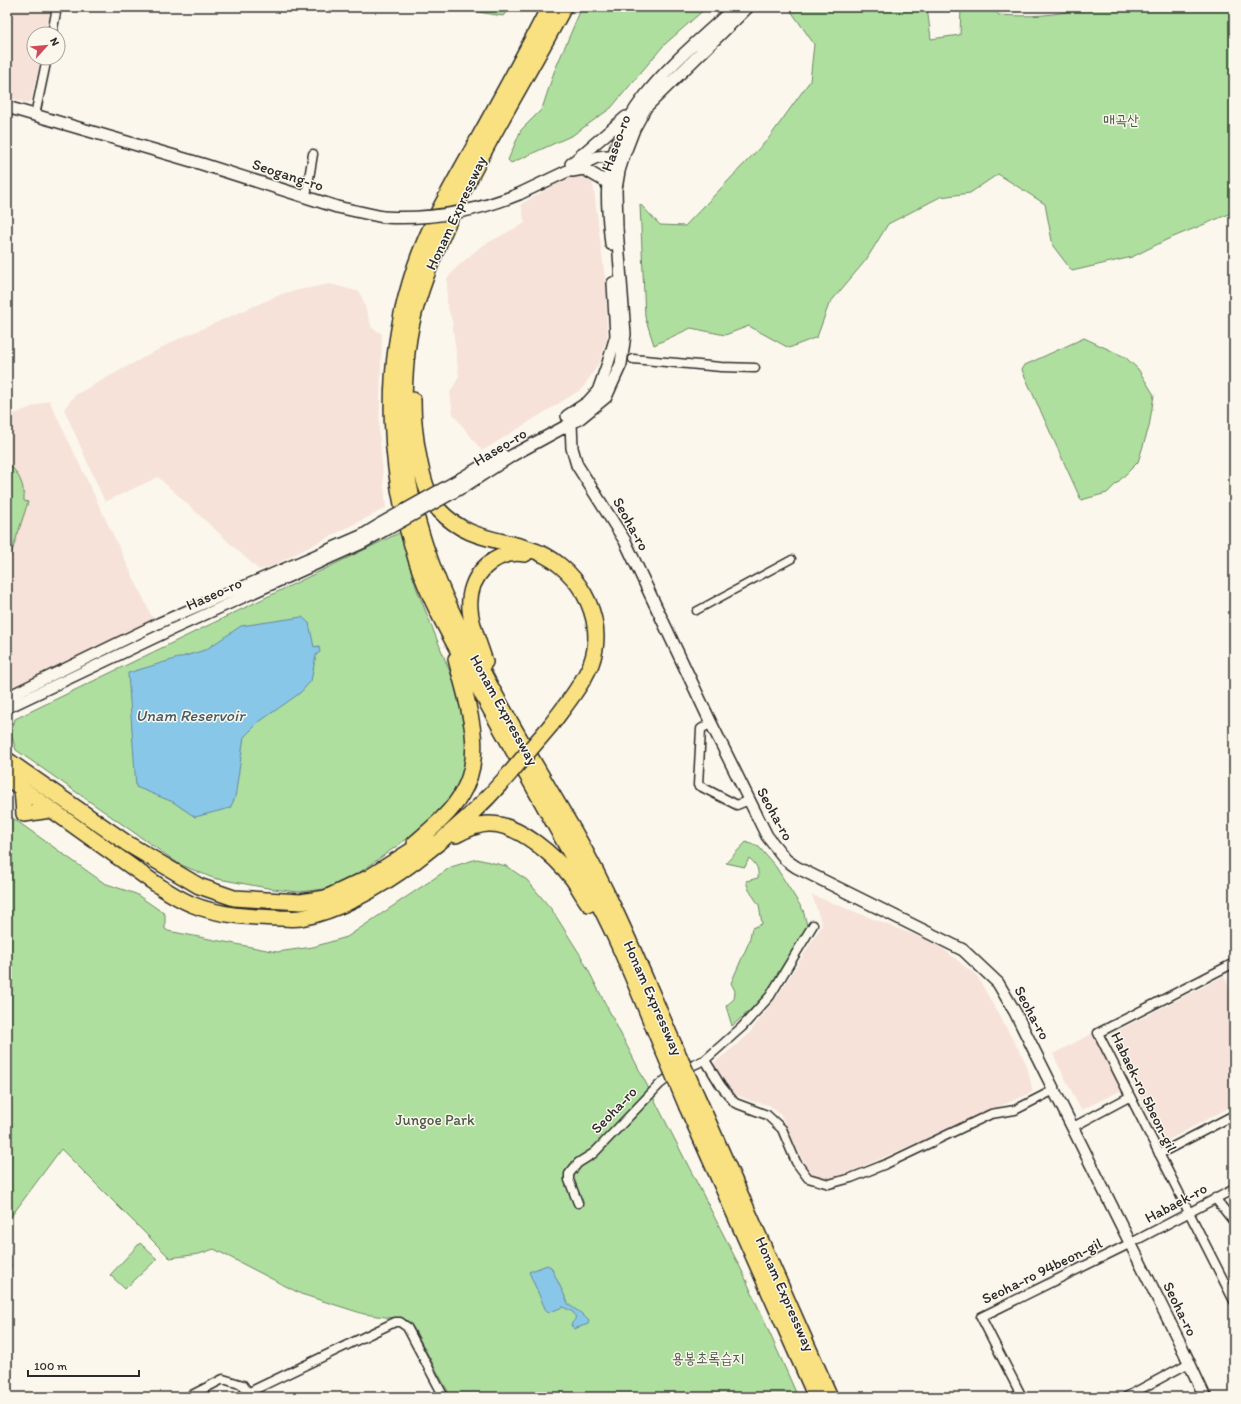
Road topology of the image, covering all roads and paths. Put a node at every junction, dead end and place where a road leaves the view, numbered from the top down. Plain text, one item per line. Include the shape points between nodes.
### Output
1 (57, 7) edge
2 (549, 7) edge
3 (564, 7) edge
4 (735, 7) edge
5 (748, 7) edge
6 (53, 26) edge
7 (45, 66) edge
8 (7, 107) edge
9 (632, 112) junction
10 (35, 115) junction
11 (314, 154) dead end
12 (618, 156) junction
13 (560, 174) junction
14 (608, 183) junction
15 (306, 196) junction
16 (425, 279) junction
17 (633, 359) dead end
18 (755, 368) dead end
19 (572, 418) junction
20 (383, 527) junction
21 (792, 559) dead end
22 (696, 611) dead end
23 (451, 636) junction
24 (496, 696) junction
25 (7, 697) edge
26 (7, 708) edge
27 (548, 722) junction
28 (711, 723) junction
29 (9, 760) edge
30 (509, 769) junction
31 (7, 778) edge
32 (749, 800) junction
33 (398, 858) junction
34 (415, 861) junction
35 (813, 925) dead end
36 (1234, 963) edge
37 (630, 972) junction
38 (668, 1047) junction
39 (705, 1060) junction
40 (1054, 1090) junction
41 (1130, 1097) junction
42 (693, 1104) junction
43 (1234, 1116) edge
44 (1072, 1127) junction
45 (1159, 1154) junction
46 (1234, 1189) edge
47 (1215, 1198) junction
48 (578, 1203) dead end
49 (1188, 1213) junction
50 (1234, 1222) edge
51 (1131, 1243) junction
52 (1234, 1301) edge
53 (1189, 1363) junction
54 (249, 1395) edge
55 (188, 1397) edge
56 (239, 1397) edge
57 (444, 1397) edge
58 (816, 1397) edge
59 (830, 1397) edge
60 (1022, 1397) edge
61 (1126, 1397) edge
62 (1205, 1397) edge

1 - 6 street
2 - 23 highway, Honam Expressway via 526,55 429,231 411,280 396,339 392,428 396,476 417,561 437,611
3 - 16 highway, Honam Expressway via 477,163 436,246
4 - 9 main road, Haseo-ro via 653,84
5 - 12 main road, Haseo-ro via 646,107
7 - 10 street
8 - 10 main road, Seogang-ro
9 - 12 main road, Haseo-ro via 622,129
9 - 13 main road, Seogang-ro
10 - 15 main road, Seogang-ro
11 - 15 street
12 - 13 main road, Seogang-ro via 597,157
12 - 14 main road, Haseo-ro
12 - 19 main road, Haseo-ro via 617,228 624,334 621,364 606,397
13 - 14 main road via 584,169
13 - 15 main road, Seogang-ro, bridge via 519,194 481,208 444,216 383,217 350,211
14 - 19 main road, Haseo-ro via 616,336 598,391
16 - 24 highway, Honam Expressway via 408,342 404,388 404,441 409,484 432,567 456,623
16 - 27 highway via 412,374 414,414 425,485 438,510 470,533 530,549 550,557 566,569 577,582 591,611 595,627 595,646 591,664 569,700
17 - 18 street
19 - 20 main road, Haseo-ro, bridge via 513,455
19 - 28 main road, Seoha-ro via 572,448 577,465 625,541
20 - 25 street, Haseo-ro via 159,623
20 - 26 street, Haseo-ro via 363,543
21 - 22 street
23 - 33 highway via 473,725 474,753 470,777 462,795 451,809
23 - 37 highway, Honam Expressway via 592,892
24 - 27 highway via 470,611 470,599 478,577 488,564 503,554 524,554 546,562 566,577 583,602 587,620 589,637 585,658
24 - 38 highway, Honam Expressway via 608,896
27 - 30 highway, bridge
28 - 32 main road, Seoha-ro
28 - 32 street via 701,729 698,785 737,805
29 - 33 highway via 128,844 199,886 234,898 301,902 326,898 368,878
30 - 33 highway via 436,835
30 - 34 highway via 486,801
31 - 34 highway via 162,888 213,912 253,918 299,918 338,907 376,887
32 - 40 main road, Seoha-ro via 775,848 796,867 963,950 989,973 1006,994
34 - 37 highway via 469,827 491,824 512,828 533,842 572,878 614,952
35 - 39 street, Seoha-ro via 770,996 742,1027
36 - 41 street, Habaek-ro 5beon-gil via 1098,1033
37 - 38 highway, Honam Expressway
38 - 42 highway, Honam Expressway, bridge
39 - 40 street via 735,1103 767,1115 782,1128 796,1162 808,1178 829,1184 886,1164 991,1114 1015,1110
39 - 48 street, Seoha-ro via 673,1074 660,1084 594,1153 578,1163 569,1174
40 - 44 main road, Seoha-ro
41 - 44 street
41 - 45 street, Habaek-ro 5beon-gil
42 - 58 highway, Honam Expressway
42 - 59 highway, Honam Expressway
43 - 45 street
44 - 51 main road, Seoha-ro
45 - 49 street, Habaek-ro 5beon-gil
46 - 47 street, Habaek-ro
47 - 49 street, Habaek-ro
47 - 50 street
49 - 51 street, Habaek-ro
49 - 52 street, Habaek-ro 5beon-gil
51 - 53 main road, Seoha-ro
51 - 60 street, Seoha-ro 94beon-gil via 981,1317
53 - 61 street
53 - 62 main road, Seoha-ro
54 - 55 street via 243,1384 223,1379
54 - 56 street
54 - 57 street via 395,1322 400,1322 407,1327

